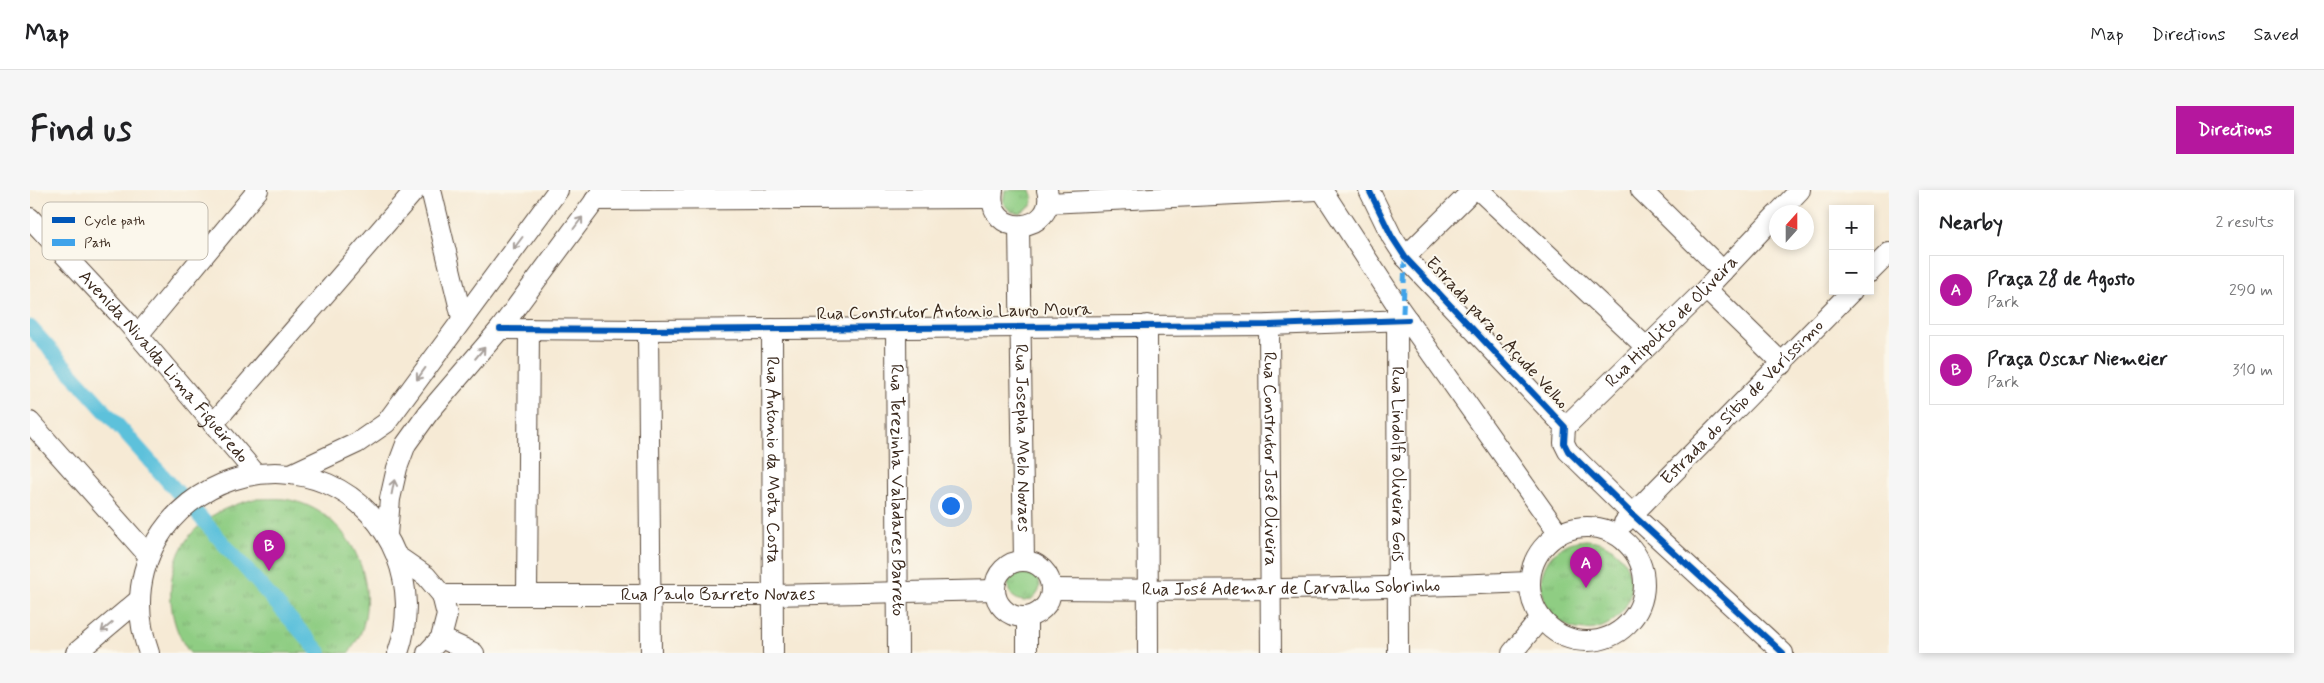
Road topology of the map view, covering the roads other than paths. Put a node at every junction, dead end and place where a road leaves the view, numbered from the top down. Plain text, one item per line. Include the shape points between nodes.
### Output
1 (258, 190) edge
2 (415, 190) edge
3 (431, 190) edge
4 (558, 190) edge
5 (1317, 190) edge
6 (1322, 190) edge
7 (1369, 190) edge
8 (1474, 190) edge
9 (1479, 190) edge
10 (1642, 190) edge
11 (1800, 190) edge
12 (992, 194) edge
13 (599, 195) edge
14 (1048, 196) edge
15 (1786, 205) edge
16 (30, 218) edge
17 (1769, 223) edge
18 (1019, 226) junction
19 (42, 231) edge
20 (208, 250) edge
21 (1889, 253) edge
22 (1405, 257) junction
23 (69, 260) edge
24 (200, 260) edge
25 (1874, 268) edge
26 (1723, 270) junction
27 (1706, 289) junction
28 (1848, 295) edge
29 (1401, 315) junction
30 (462, 318) junction
31 (1147, 325) junction
32 (1269, 325) junction
33 (1021, 326) junction
34 (896, 328) junction
35 (500, 329) junction
36 (529, 329) junction
37 (772, 329) junction
38 (648, 330) junction
39 (138, 335) junction
40 (1646, 347) junction
41 (1783, 364) junction
42 (30, 422) edge
43 (213, 424) junction
44 (1565, 427) junction
45 (256, 474) junction
46 (291, 474) junction
47 (1632, 514) junction
48 (1559, 534) junction
49 (1614, 534) junction
50 (387, 535) junction
51 (149, 556) junction
52 (398, 556) junction
53 (1024, 561) junction
54 (1530, 582) junction
55 (1398, 588) junction
56 (1052, 589) junction
57 (995, 590) junction
58 (1147, 590) junction
59 (1270, 590) junction
60 (899, 593) junction
61 (442, 595) junction
62 (527, 595) junction
63 (650, 596) junction
64 (773, 596) junction
65 (139, 600) junction
66 (1027, 617) junction
67 (1541, 618) junction
68 (441, 638) junction
69 (76, 653) edge
70 (149, 653) edge
71 (398, 653) edge
72 (427, 653) edge
73 (474, 653) edge
74 (651, 653) edge
75 (773, 653) edge
76 (898, 653) edge
77 (1027, 653) edge
78 (1148, 653) edge
79 (1271, 653) edge
80 (1398, 653) edge
81 (1512, 653) edge
82 (1783, 653) edge

1 - 20 street
2 - 43 street
3 - 30 street
4 -> 30 street
5 - 14 street
6 - 29 street
7 - 22 street, Estrada para o Açude Velho
8 - 22 street
9 - 40 street
10 - 26 street
11 - 15 street, Rua Hipolito de Oliveira
12 - 13 street
12 - 18 street via 993,207 1003,220
35 -> 13 street
14 - 18 street via 1041,217
16 - 19 street, Avenida Nivalda Lima Figueiredo
17 - 26 street, Rua Hipolito de Oliveira
18 - 33 street, Rua Josepha Melo Novaes
21 - 25 street
22 - 44 street, Estrada para o Açude Velho
23 - 39 street, Avenida Nivalda Lima Figueiredo
24 - 39 street
26 - 27 street, Rua Hipolito de Oliveira
27 - 40 street, Rua Hipolito de Oliveira
27 - 41 street
28 - 41 street, Estrada do Sítio de Veríssimo
29 - 32 street, Rua Construtor Antonio Lauro Moura
29 - 48 street
29 - 55 street, Rua Lindolfa Oliveira Gois
30 -> 46 street via 386,423 357,443
31 - 32 street, Rua Construtor Antonio Lauro Moura
31 - 33 street, Rua Construtor Antonio Lauro Moura
31 - 58 street
32 - 59 street, Rua Construtor José Oliveira
33 - 34 street, Rua Construtor Antonio Lauro Moura
33 - 53 street, Rua Josepha Melo Novaes
34 - 37 street, Rua Construtor Antonio Lauro Moura
34 - 60 street, Rua Terezinha Valadares Barreto
35 - 36 street, Rua Construtor Antonio Lauro Moura
50 -> 35 street via 396,468 406,444
36 - 38 street, Rua Construtor Antonio Lauro Moura
36 - 62 street
37 - 38 street, Rua Construtor Antonio Lauro Moura
37 - 64 street, Rua Antonio da Mota Costa
38 - 63 street
39 - 43 street, Avenida Nivalda Lima Figueiredo
40 - 44 street, Rua Hipolito de Oliveira
41 - 47 street, Estrada do Sítio de Veríssimo
42 - 51 street
43 - 45 street, Avenida Nivalda Lima Figueiredo
44 - 47 street, Estrada para o Açude Velho via 1564,443 1568,451
45 - 46 street
45 - 51 street via 222,483 191,500 166,525
46 - 50 street via 328,484 361,506
47 - 49 street, Estrada do Sítio de Veríssimo
47 - 82 street, Estrada para o Açude Velho
48 - 49 street via 1572,528 1587,527 1601,528
48 - 54 street via 1544,546 1534,562
49 - 67 street via 1630,545 1640,561 1644,578 1643,597 1636,614 1624,628 1608,637 1590,641 1571,639 1554,631
50 - 52 street
51 - 65 street
52 - 61 street via 426,576
52 - 71 street via 407,594 405,633
53 - 56 street via 1032,562 1046,573
53 - 57 street via 1015,562 1000,573
54 - 55 street, Rua José Ademar de Carvalho Sobrinho
54 - 67 street via 1532,601
55 - 59 street, Rua José Ademar de Carvalho Sobrinho
55 - 80 street, Rua Lindolfa Oliveira Gois
56 - 58 street, Rua José Ademar de Carvalho Sobrinho
56 - 66 street via 1047,604 1035,615
57 - 60 street, Rua Paulo Barreto Novaes
57 - 66 street via 1005,610 1012,615
58 - 59 street, Rua José Ademar de Carvalho Sobrinho
58 - 78 street
59 - 79 street, Rua Construtor José Oliveira
60 - 64 street, Rua Paulo Barreto Novaes
60 - 76 street, Rua Terezinha Valadares Barreto
61 - 62 street, Rua Paulo Barreto Novaes
61 - 68 street via 446,615
62 - 63 street, Rua Paulo Barreto Novaes
63 - 64 street, Rua Paulo Barreto Novaes
63 - 74 street
64 - 75 street, Rua Antonio da Mota Costa
65 -> 69 street
65 - 70 street via 142,635
66 - 77 street
67 - 81 street
68 - 72 street
68 - 73 street

